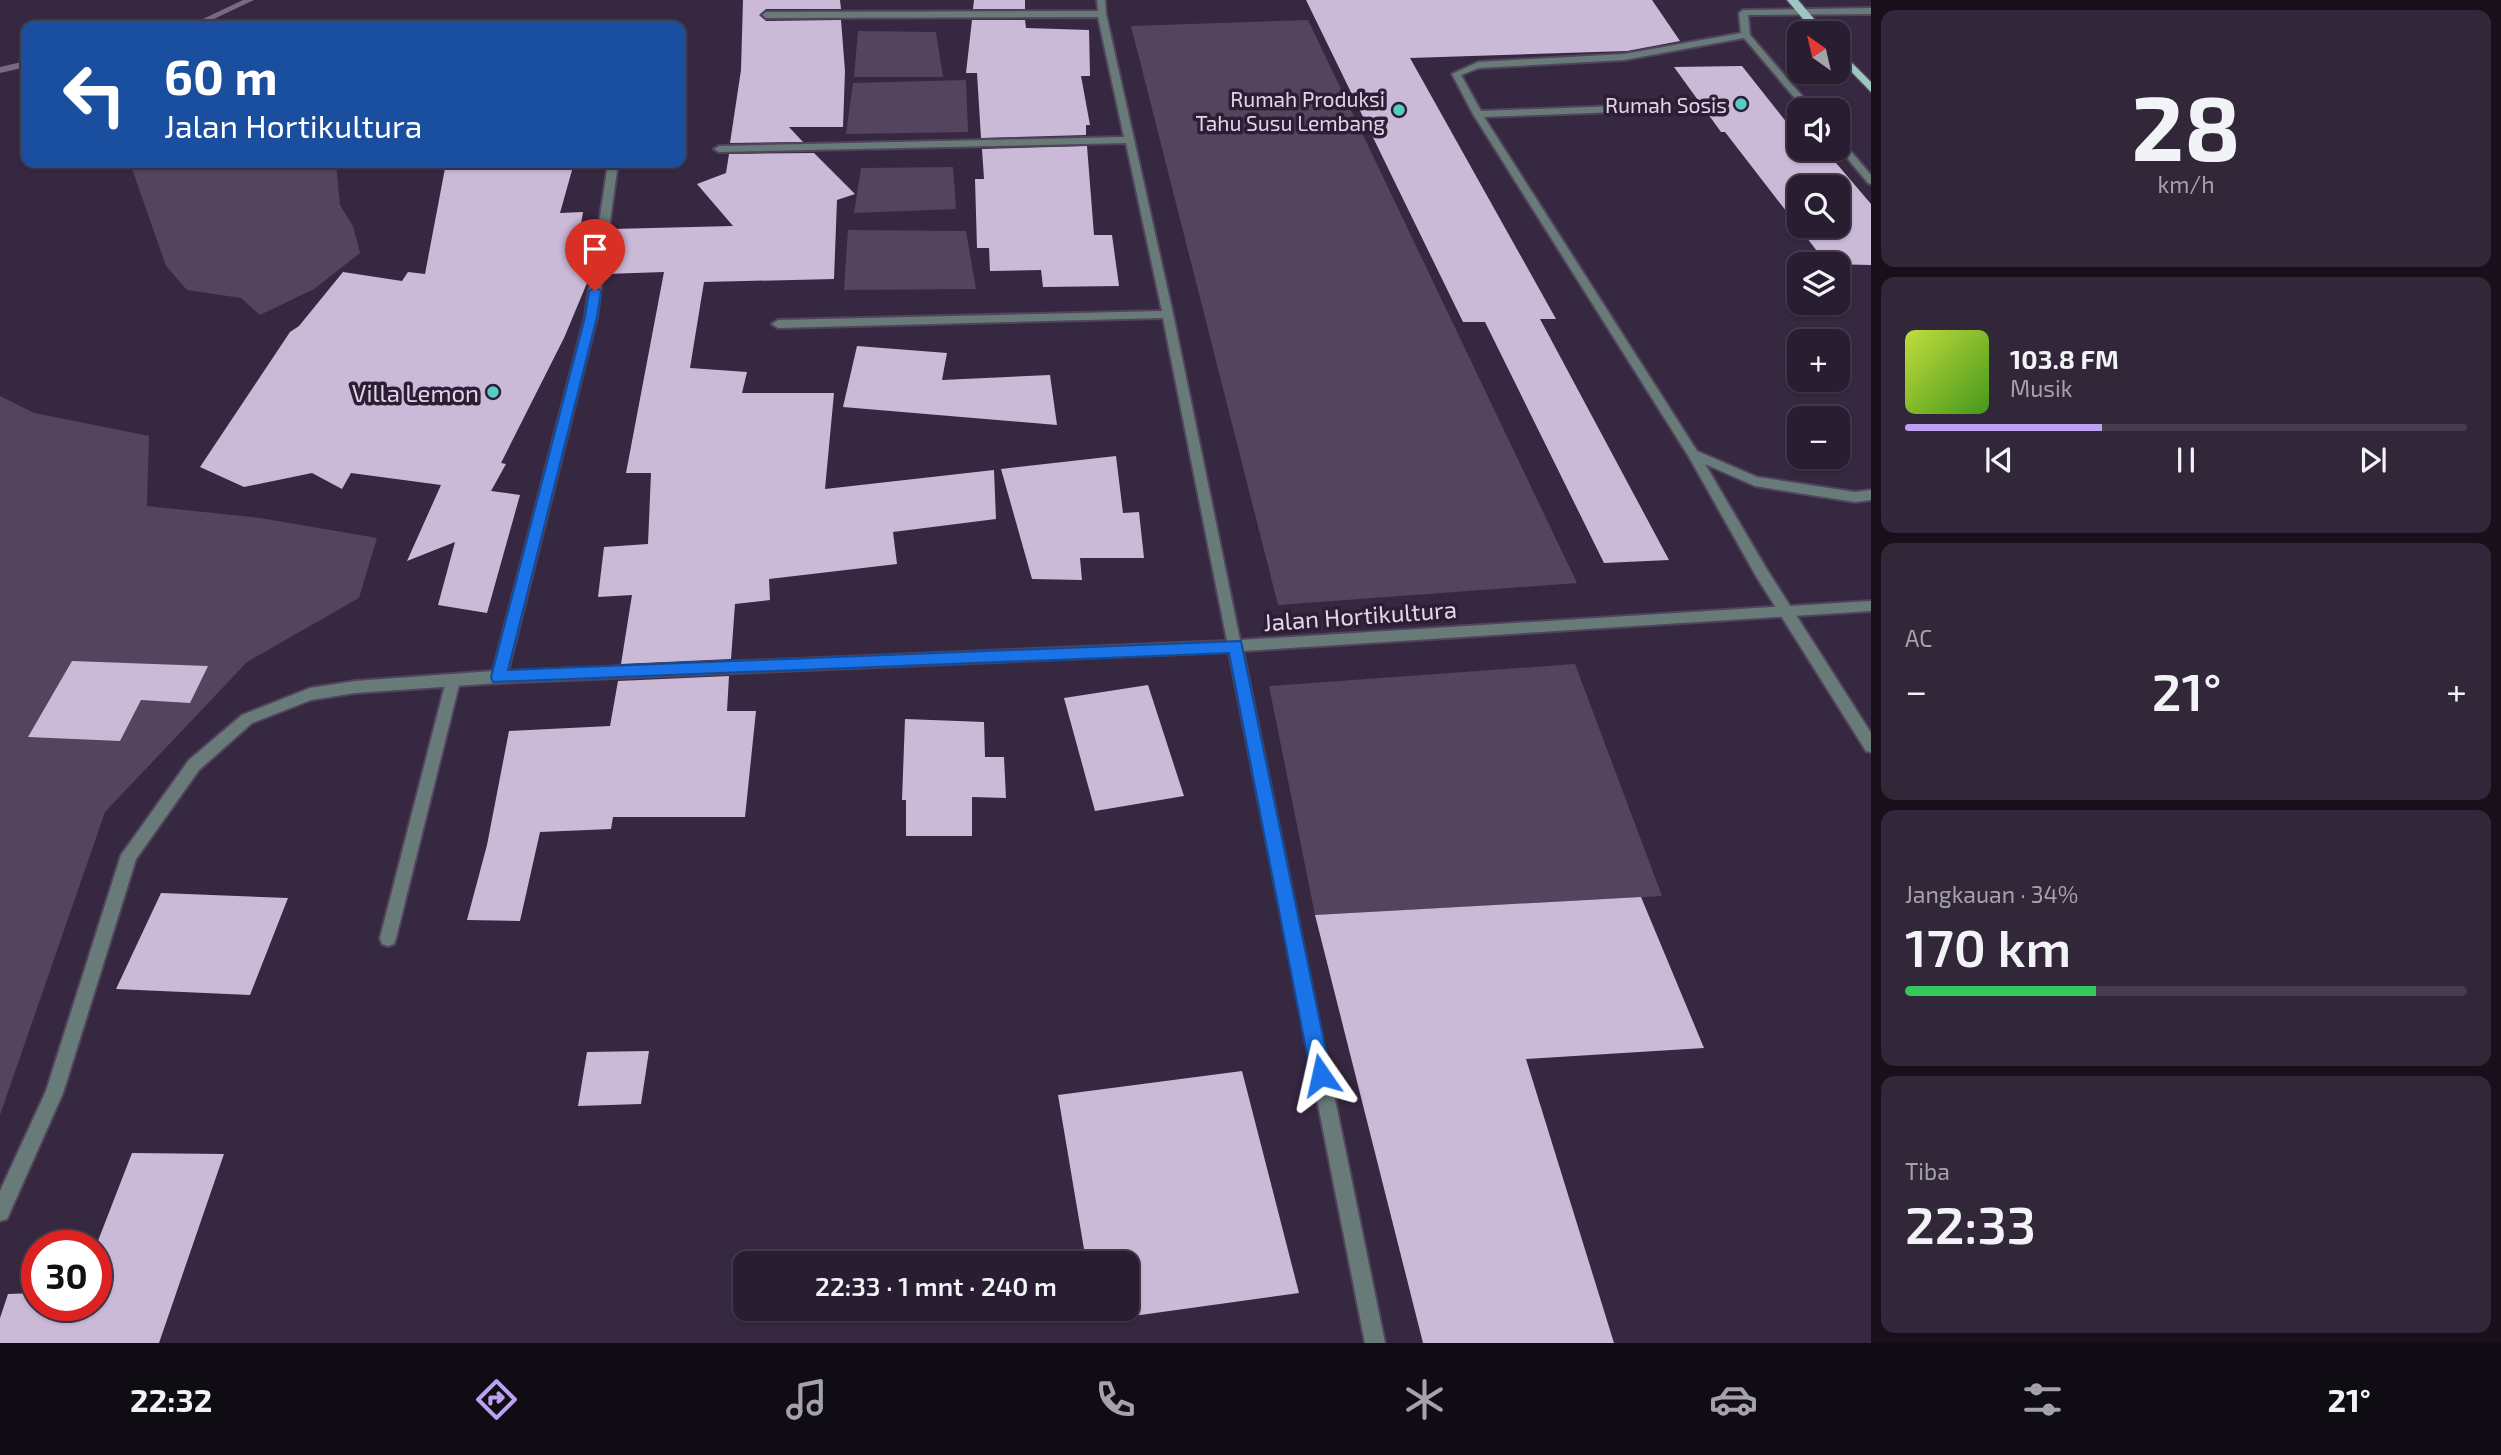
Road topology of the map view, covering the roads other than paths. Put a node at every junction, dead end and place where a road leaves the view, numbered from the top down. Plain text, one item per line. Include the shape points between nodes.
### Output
1 (1791, 0) edge
2 (1101, 7) edge
3 (1801, 10) junction
4 (1871, 11) edge
5 (766, 15) dead end
6 (1811, 21) edge
7 (1746, 35) junction
8 (1850, 65) edge
9 (1871, 89) edge
10 (1800, 98) edge
11 (1644, 108) dead end
12 (1478, 114) junction
13 (1129, 139) junction
14 (719, 149) dead end
15 (1850, 156) edge
16 (612, 168) edge
17 (1871, 181) edge
18 (1168, 314) junction
19 (778, 324) dead end
20 (1693, 454) junction
21 (1871, 495) edge
22 (1871, 606) edge
23 (1784, 610) junction
24 (1235, 646) junction
25 (499, 677) junction
26 (453, 681) junction
27 (1871, 746) edge
28 (388, 938) dead end
29 (0, 1212) edge
30 (1375, 1343) edge

1 - 3 main road
2 - 5 street
2 - 13 street
3 - 4 street
3 - 6 main road
3 - 7 street via 1743,13
7 - 10 street
7 - 12 street via 1624,57 1478,65 1456,74
8 - 9 main road
11 - 12 street
12 - 20 street
13 - 14 street
13 - 18 street
15 - 17 street
16 - 25 street via 591,317
18 - 19 street
18 - 24 street
20 - 21 street via 1755,481 1855,497
20 - 23 street
22 - 23 street, Jalan Hortikultura
23 - 24 street, Jalan Hortikultura
23 - 27 street
24 - 25 street, Jalan Hortikultura
24 - 30 street
25 - 26 street, Jalan Hortikultura
26 - 28 street
26 - 29 street, Jalan Hortikultura via 310,694 247,719 194,765 129,855 54,1093

